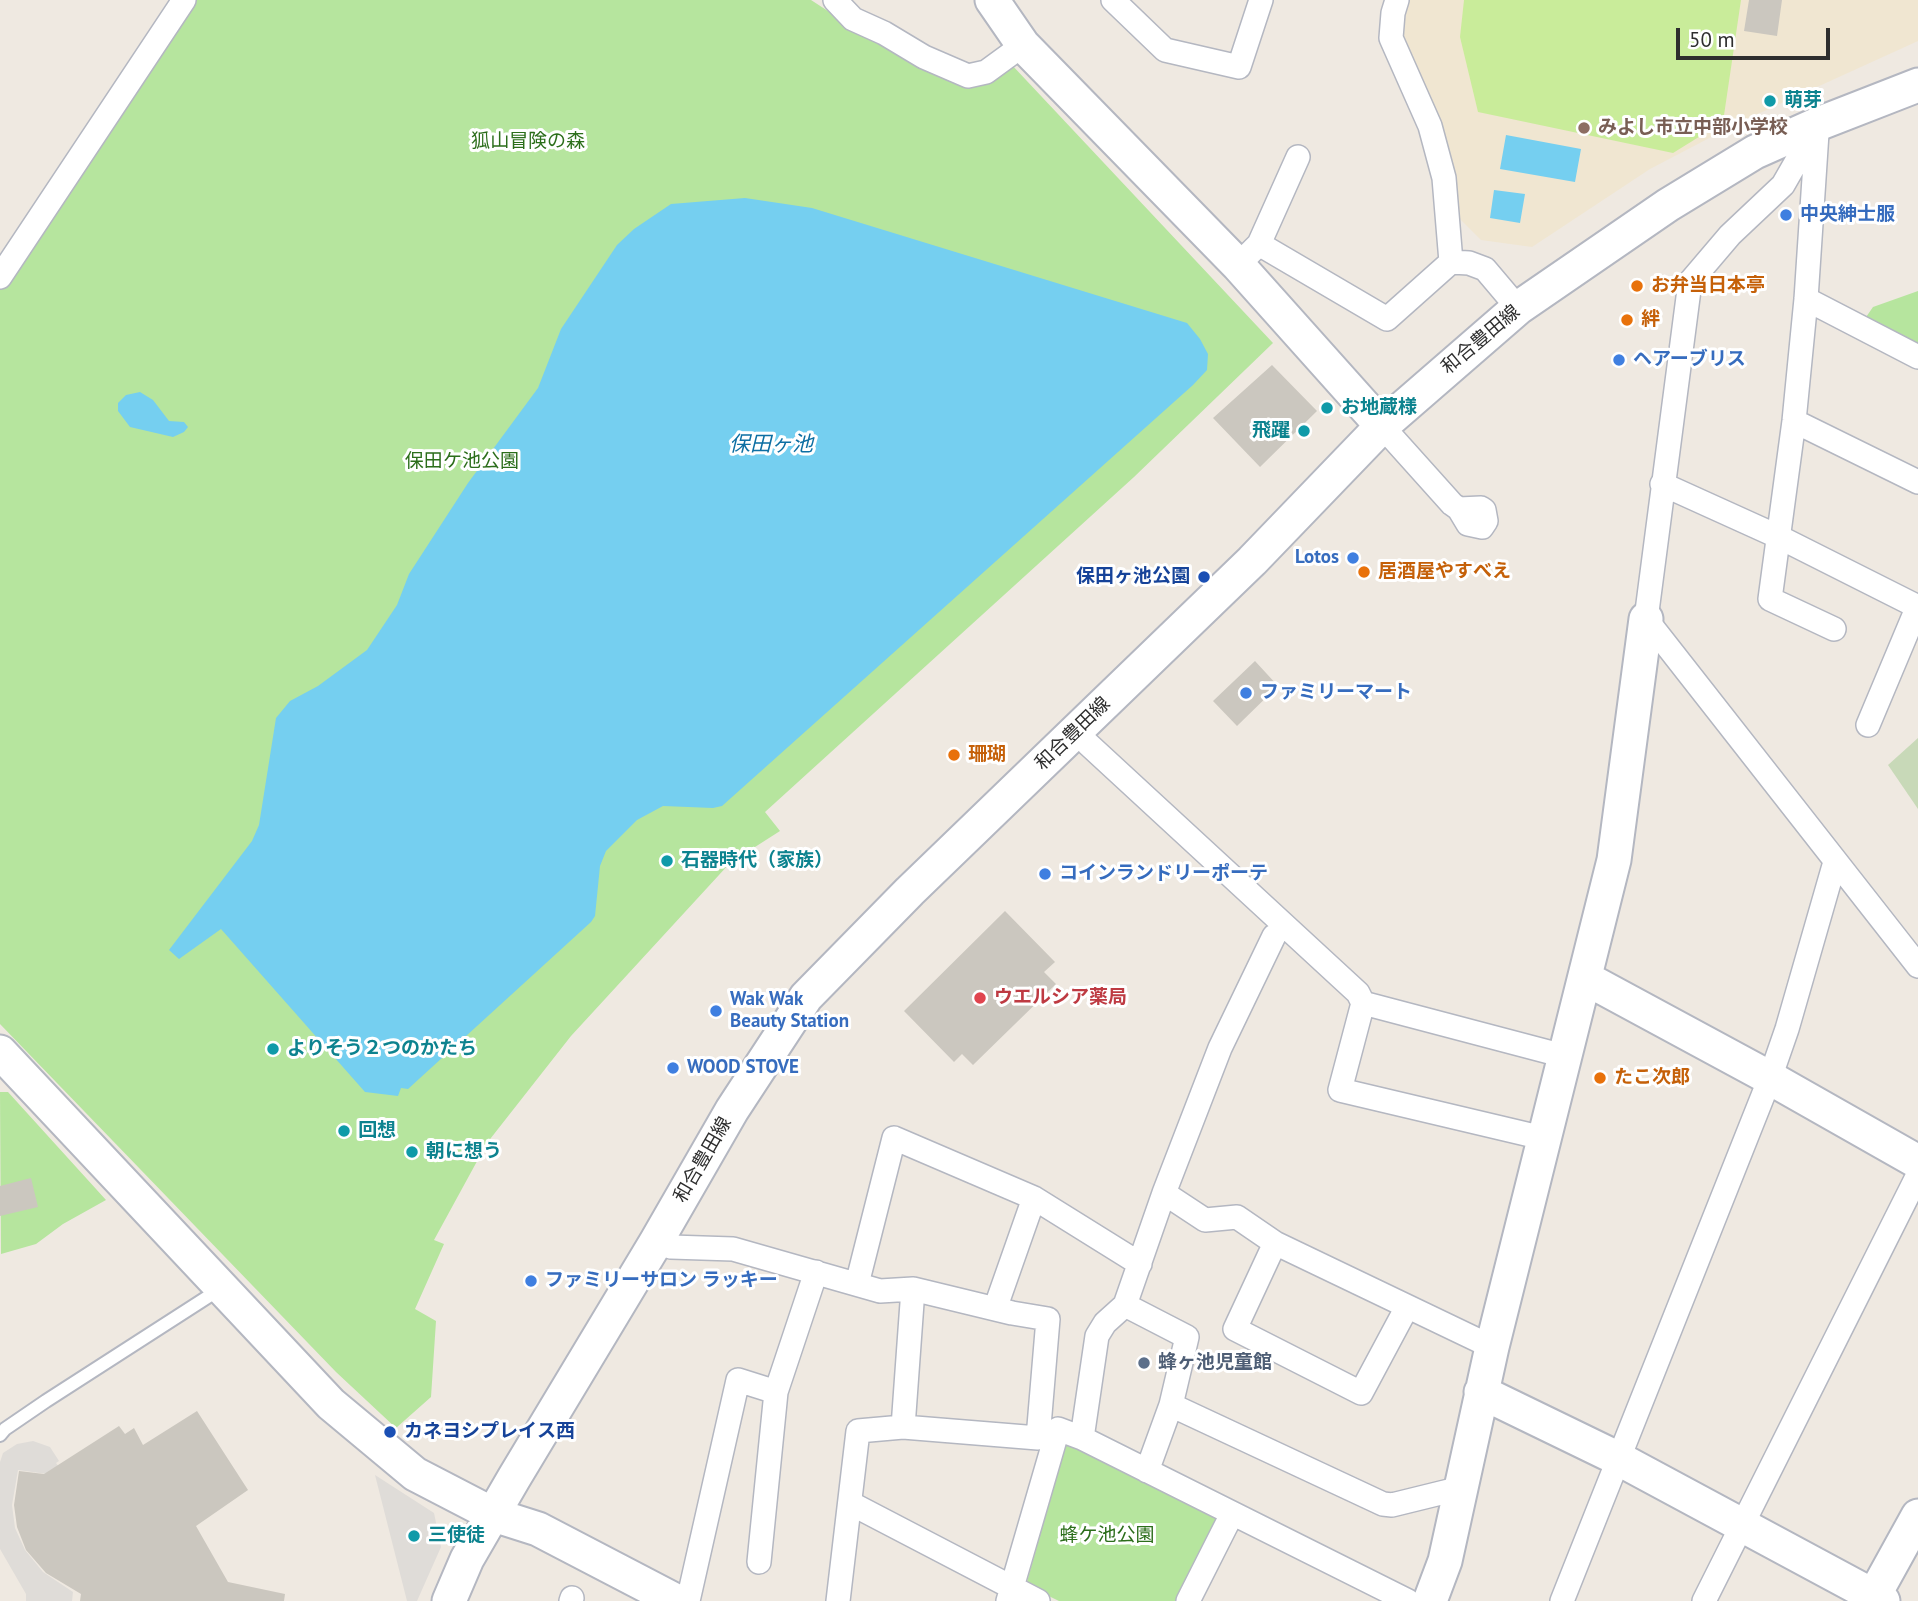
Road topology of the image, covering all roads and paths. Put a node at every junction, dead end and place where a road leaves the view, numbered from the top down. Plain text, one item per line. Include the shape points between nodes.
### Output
1 (184, 0) edge
2 (835, 0) edge
3 (992, 0) edge
4 (1113, 0) edge
5 (1261, 0) edge
6 (1397, 0) edge
7 (1023, 45) junction
8 (1918, 85) edge
9 (1818, 124) junction
10 (1298, 157) dead end
11 (1248, 254) junction
12 (1451, 262) junction
13 (0, 277) edge
14 (1806, 299) junction
15 (1518, 308) junction
16 (1918, 357) edge
17 (1794, 421) junction
18 (1382, 426) junction
19 (1918, 482) edge
20 (1662, 484) junction
21 (1459, 509) dead end
22 (1779, 537) junction
23 (1918, 607) edge
24 (1646, 619) junction
25 (1834, 629) dead end
26 (1868, 725) dead end
27 (1076, 731) junction
28 (1835, 862) junction
29 (1274, 936) dead end
30 (1918, 965) edge
31 (1585, 978) junction
32 (1363, 1003) junction
33 (0, 1052) edge
34 (1564, 1056) junction
35 (1770, 1078) junction
36 (1543, 1138) junction
37 (1918, 1162) edge
38 (1918, 1175) edge
39 (1164, 1193) junction
40 (1034, 1198) junction
41 (656, 1242) junction
42 (1276, 1242) junction
43 (1140, 1264) junction
44 (816, 1272) junction
45 (857, 1284) junction
46 (220, 1289) junction
47 (913, 1289) junction
48 (1125, 1305) junction
49 (1407, 1307) junction
50 (995, 1308) junction
51 (1492, 1347) junction
52 (776, 1392) junction
53 (1481, 1392) junction
54 (1171, 1405) junction
55 (903, 1427) junction
56 (0, 1435) edge
57 (1082, 1438) junction
58 (1619, 1460) junction
59 (1147, 1471) junction
60 (1461, 1488) junction
61 (850, 1503) junction
62 (1232, 1514) junction
63 (494, 1515) junction
64 (1918, 1516) edge
65 (1742, 1525) junction
66 (759, 1562) dead end
67 (1010, 1594) edge
68 (1876, 1599) edge
69 (676, 1600) edge
70 (449, 1601) edge
71 (838, 1601) edge
72 (1038, 1601) edge
73 (1188, 1601) edge
74 (1408, 1601) edge
75 (1430, 1601) edge
76 (1562, 1601) edge
77 (1704, 1601) edge

1 - 13 street
2 - 7 street via 853,19 968,76 986,72
3 - 7 street
4 - 5 street via 1165,50 1240,67
6 - 12 street via 1391,38 1430,126 1441,165
7 - 11 street
8 - 9 street, 和合豊田線
9 - 14 street
9 - 15 street, 和合豊田線 via 1755,152 1668,205
9 - 20 street via 1783,185 1730,235 1690,282
10 - 11 street
11 - 12 street via 1387,319
11 - 18 street
12 - 15 street via 1469,262 1485,269
14 - 16 street
14 - 17 street
15 - 18 street, 和合豊田線
17 - 19 street
17 - 22 street
18 - 21 street
18 - 27 street, 和合豊田線
20 - 22 street
20 - 24 street
22 - 23 street
22 - 25 street via 1770,599
23 - 26 street
24 - 28 street
24 - 31 street via 1614,860
27 - 32 street via 1358,993
27 - 41 street, 和合豊田線 via 806,997 732,1110
28 - 30 street
28 - 35 street
29 - 39 street via 1220,1048
31 - 34 street
31 - 35 street
32 - 34 street
32 - 36 street via 1340,1090
33 - 46 street
34 - 36 street
35 - 37 street
35 - 58 street
36 - 51 street
38 - 65 street
39 - 42 street via 1205,1220 1237,1217
39 - 43 street
40 - 43 street
40 - 45 street via 894,1138
40 - 50 street
41 - 44 street via 671,1247 733,1249
41 - 63 street, 和合豊田線
42 - 49 street
42 - 49 street via 1235,1329 1362,1393
43 - 48 street
44 - 45 street
44 - 52 street
45 - 47 street via 880,1291
46 - 56 lane
46 - 63 street via 331,1404 405,1466
47 - 50 street
47 - 55 street
48 - 54 street via 1187,1337
48 - 57 street via 1097,1336
49 - 51 street
50 - 55 street via 1048,1319 1038,1438
51 - 53 street
52 - 66 street
52 - 69 street via 738,1380
53 - 58 street
53 - 60 street
54 - 59 street
54 - 60 street via 1383,1504
55 - 61 street via 858,1432
57 - 59 street
57 - 67 street via 1058,1429
58 - 65 street
58 - 76 street
59 - 62 street
60 - 75 street via 1445,1561
61 - 67 street
61 - 71 street
62 - 73 street
62 - 74 street
63 - 69 street via 538,1529
63 - 70 street, 和合豊田線 via 467,1559
64 - 68 street
65 - 68 street
65 - 77 street
67 - 72 street

